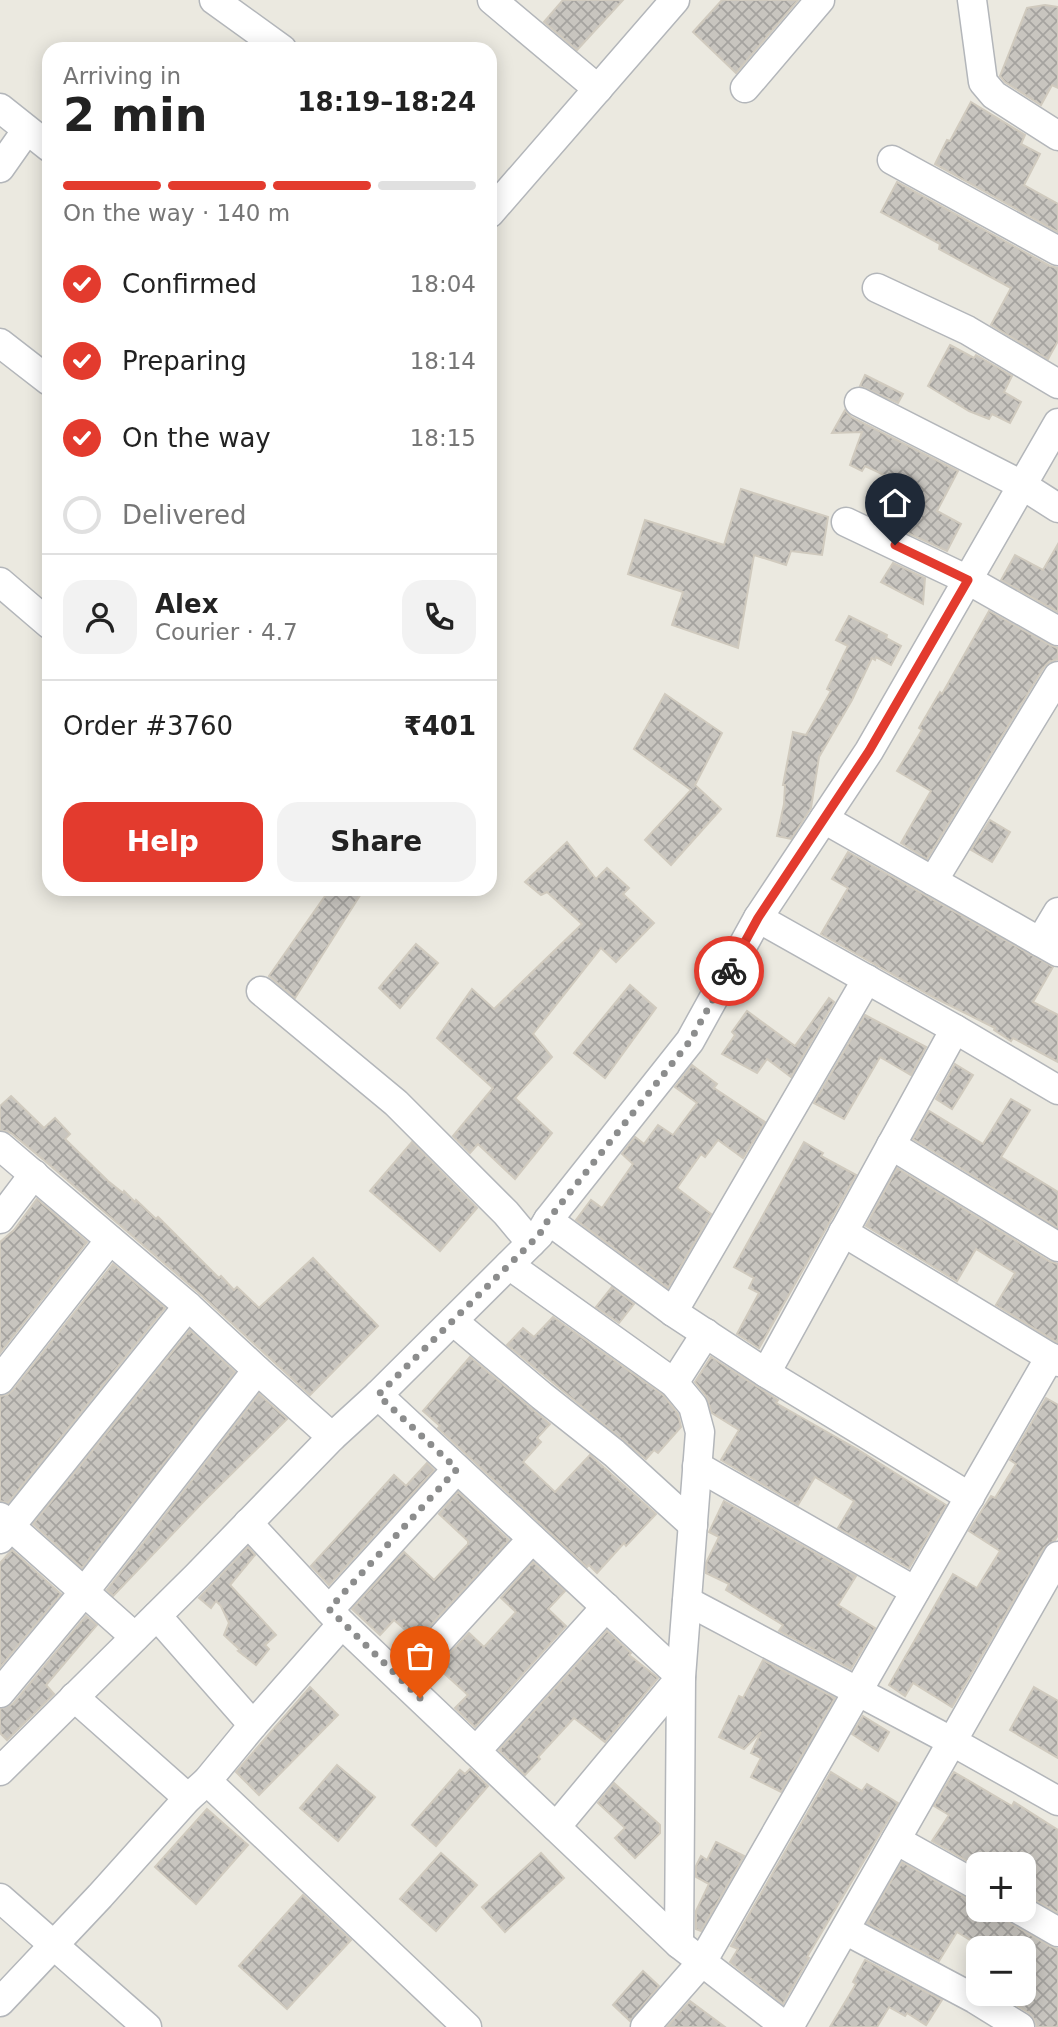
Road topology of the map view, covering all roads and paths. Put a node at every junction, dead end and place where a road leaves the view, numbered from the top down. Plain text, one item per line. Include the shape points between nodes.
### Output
1 (214, 0) edge
2 (492, 0) edge
3 (675, 0) edge
4 (820, 0) edge
5 (972, 2) edge
6 (272, 42) edge
7 (745, 88) dead end
8 (598, 89) junction
9 (0, 108) edge
10 (26, 131) junction
11 (1058, 136) edge
12 (42, 142) edge
13 (892, 160) dead end
14 (0, 168) edge
15 (497, 205) edge
16 (1058, 251) edge
17 (877, 288) dead end
18 (0, 343) edge
19 (42, 376) edge
20 (1058, 384) edge
21 (859, 402) dead end
22 (1058, 424) edge
23 (1022, 485) junction
24 (1058, 508) edge
25 (846, 522) dead end
26 (968, 580) junction
27 (0, 582) edge
28 (42, 618) edge
29 (1058, 631) edge
30 (1058, 676) edge
31 (824, 819) junction
32 (933, 881) junction
33 (1058, 912) edge
34 (758, 918) junction
35 (1049, 947) edge
36 (867, 979) junction
37 (261, 991) dead end
38 (956, 1029) junction
39 (1058, 1090) edge
40 (891, 1145) junction
41 (0, 1146) edge
42 (34, 1174) junction
43 (0, 1219) edge
44 (548, 1220) junction
45 (843, 1232) junction
46 (110, 1240) junction
47 (531, 1243) junction
48 (1058, 1247) edge
49 (509, 1265) junction
50 (188, 1306) junction
51 (673, 1312) junction
52 (453, 1321) junction
53 (706, 1333) junction
54 (1054, 1360) edge
55 (257, 1370) junction
56 (766, 1373) junction
57 (0, 1380) edge
58 (674, 1383) junction
59 (378, 1395) junction
60 (332, 1437) junction
61 (697, 1466) junction
62 (457, 1469) junction
63 (970, 1497) junction
64 (248, 1523) junction
65 (693, 1525) junction
66 (3, 1527) edge
67 (533, 1539) junction
68 (1058, 1556) edge
69 (915, 1591) junction
70 (84, 1592) junction
71 (687, 1601) junction
72 (606, 1606) junction
73 (157, 1616) junction
74 (336, 1617) junction
75 (135, 1637) junction
76 (681, 1677) junction
77 (402, 1681) junction
78 (858, 1691) junction
79 (0, 1693) edge
80 (74, 1696) junction
81 (253, 1724) junction
82 (953, 1742) junction
83 (476, 1751) junction
84 (0, 1771) edge
85 (197, 1790) junction
86 (1058, 1801) edge
87 (555, 1827) junction
88 (896, 1840) junction
89 (966, 1879) edge
90 (0, 1898) edge
91 (1036, 1919) edge
92 (845, 1930) junction
93 (1058, 1932) edge
94 (679, 1944) junction
95 (54, 1945) junction
96 (702, 1962) junction
97 (0, 2002) edge
98 (147, 2027) edge
99 (467, 2027) edge
100 (645, 2027) edge
101 (787, 2027) edge
102 (1020, 2027) edge

1 - 6 street
2 - 8 street
3 - 8 street
4 - 7 street
5 - 11 street via 983,82 994,95
8 - 15 street
9 - 10 street
10 - 12 street
10 - 14 street
13 - 16 street
17 - 20 street via 967,330
18 - 19 street
21 - 23 street
22 - 23 street
23 - 24 street
23 - 26 street
25 - 26 street
26 - 29 street
26 - 31 street
27 - 28 street
30 - 32 street
31 - 32 street
31 - 34 street
32 - 35 street
33 - 35 street
34 - 36 street
34 - 44 street via 690,1041
36 - 38 street
36 - 51 street
37 - 47 street via 396,1103
38 - 39 street
38 - 40 street
40 - 45 street
40 - 48 street
41 - 42 street
42 - 43 street
42 - 46 street
44 - 47 street
44 - 51 street
45 - 54 street
45 - 56 street
46 - 50 street
46 - 57 street
47 - 49 street
49 - 52 street
49 - 58 street
50 - 55 street
50 - 66 street
51 - 53 street
52 - 59 street
52 - 65 street via 614,1453
53 - 56 street
53 - 58 street
54 - 63 street
55 - 60 street
55 - 70 street
56 - 63 street
58 - 61 street via 693,1406 700,1433
59 - 60 street
59 - 62 street
60 - 64 street
61 - 65 street
61 - 69 street
62 - 67 street
62 - 74 street
63 - 69 street
64 - 73 street
64 - 74 street
65 - 71 street
66 - 70 street
67 - 72 street
67 - 77 street
68 - 82 street
69 - 78 street
70 - 75 street
70 - 79 street
71 - 76 street
71 - 78 street
72 - 76 street
72 - 83 street
73 - 75 street
73 - 81 street
74 - 77 street
74 - 81 street
75 - 80 street
76 - 87 street
76 - 94 street
77 - 83 street
78 - 82 street
78 - 96 street
80 - 84 street
80 - 85 street
81 - 85 street
82 - 86 street
82 - 88 street
83 - 87 street
85 - 95 street
85 - 99 street
87 - 94 street
88 - 89 street
88 - 92 street
90 - 95 street
91 - 93 street
92 - 101 street
92 - 102 street
94 - 96 street
95 - 97 street
95 - 98 street
96 - 100 street
96 - 101 street

